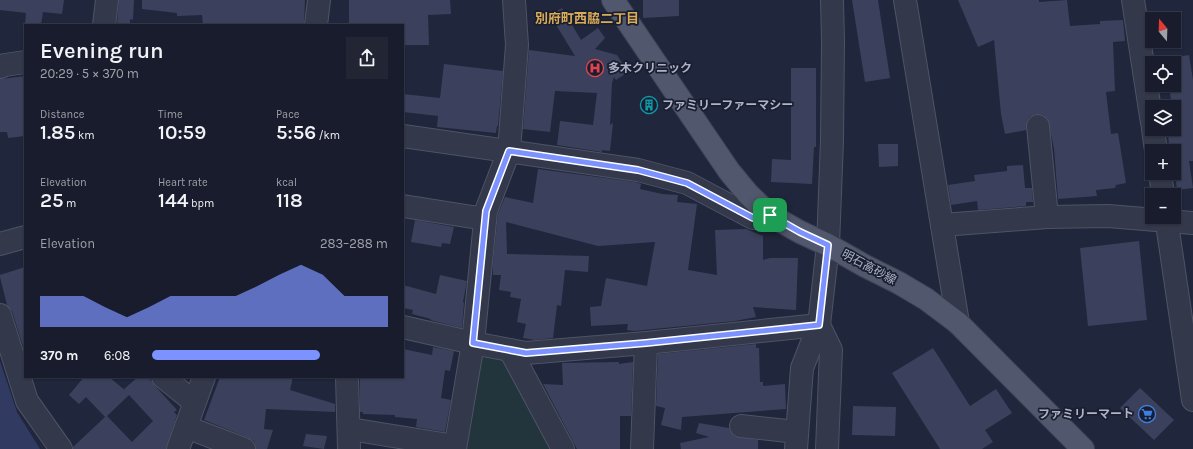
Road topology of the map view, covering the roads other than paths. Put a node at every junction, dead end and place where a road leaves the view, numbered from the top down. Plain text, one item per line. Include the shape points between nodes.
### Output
1 (107, 0) edge
2 (319, 0) edge
3 (514, 0) edge
4 (612, 0) edge
5 (832, 0) edge
6 (905, 0) edge
7 (1133, 0) edge
8 (104, 24) edge
9 (316, 24) edge
10 (24, 62) edge
11 (0, 67) edge
12 (1149, 100) edge
13 (1038, 126) dead end
14 (404, 136) edge
15 (509, 151) junction
16 (404, 206) edge
17 (770, 215) junction
18 (1047, 217) junction
19 (1145, 218) edge
20 (485, 219) junction
21 (1181, 221) edge
22 (1193, 223) edge
23 (1168, 224) edge
24 (942, 225) junction
25 (24, 237) edge
26 (0, 244) edge
27 (828, 245) junction
28 (0, 315) edge
29 (958, 323) junction
30 (819, 325) junction
31 (404, 327) edge
32 (473, 343) junction
33 (646, 343) junction
34 (510, 350) junction
35 (164, 378) edge
36 (204, 378) edge
37 (347, 378) edge
38 (1193, 400) edge
39 (194, 402) junction
40 (741, 426) dead end
41 (186, 427) junction
42 (349, 439) edge
43 (796, 441) edge
44 (455, 448) edge
45 (61, 449) edge
46 (178, 449) edge
47 (244, 449) edge
48 (563, 449) edge
49 (642, 449) edge
50 (826, 449) edge
51 (1083, 449) edge

1 - 8 street
2 - 9 street
3 - 15 street via 517,45
4 - 17 main road, 明石高砂線 via 729,171
5 - 27 street via 832,140
6 - 24 street
7 - 12 street
10 - 11 street
13 - 18 street via 1031,149
14 - 15 street
15 - 17 street via 638,170 687,183 753,218
15 - 20 street
16 - 20 street
17 - 27 main road, 明石高砂線
18 - 19 street
18 - 24 street
20 - 32 street
21 - 22 street
23 - 38 street
24 - 29 street
25 - 26 street
27 - 29 main road, 明石高砂線 via 919,295
27 - 30 street
28 - 45 street via 27,400
29 - 51 main road, 明石高砂線
30 - 33 street
30 - 43 street via 802,368
30 - 50 street via 831,350
31 - 32 street
32 - 34 street
32 - 44 street
33 - 34 street via 526,353
33 - 49 street
34 - 48 street
35 - 39 street
36 - 39 street
37 - 42 street
39 - 41 street
40 - 43 street
41 - 46 street
41 - 47 street
42 - 44 street

